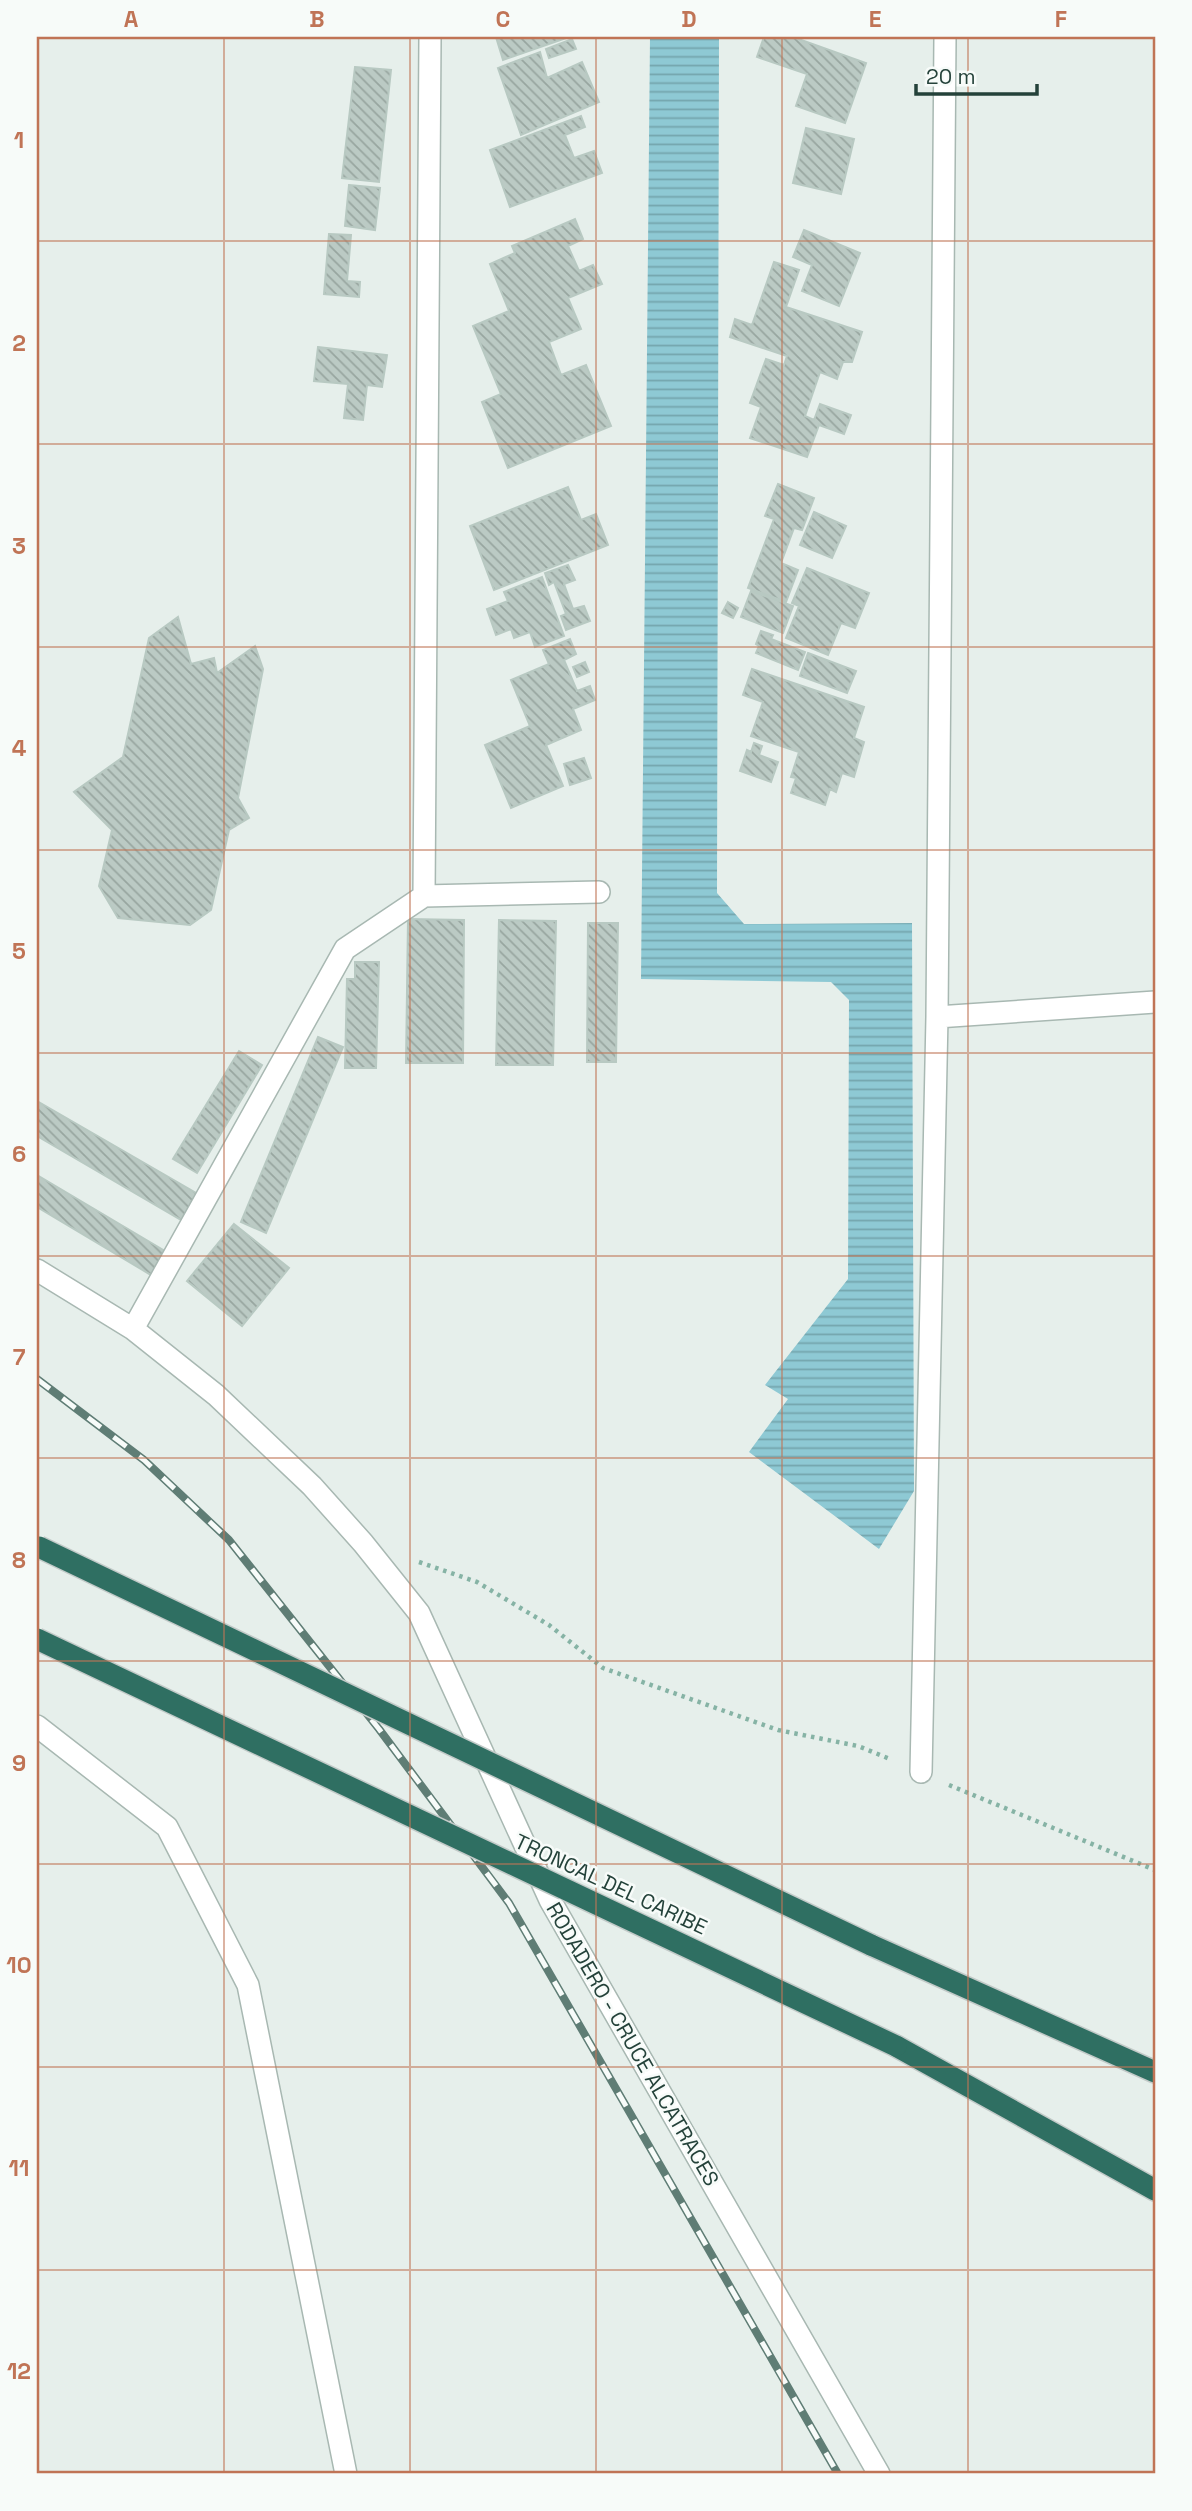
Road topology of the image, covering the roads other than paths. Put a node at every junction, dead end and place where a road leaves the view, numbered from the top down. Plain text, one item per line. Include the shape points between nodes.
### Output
1 (430, 37) edge
2 (945, 37) edge
3 (599, 892) dead end
4 (424, 896) junction
5 (1155, 1002) edge
6 (937, 1017) junction
7 (37, 1270) edge
8 (133, 1329) junction
9 (38, 1547) edge
10 (37, 1640) edge
11 (37, 1726) edge
12 (921, 1772) road end
13 (1155, 2072) edge
14 (1155, 2190) edge
15 (346, 2474) edge
16 (879, 2474) edge

1 - 4 street
2 - 6 street
3 - 4 street
4 - 8 street via 345,949
5 - 6 street
6 - 12 street
7 - 8 street, RODADERO - CRUCE ALCATRACES
8 - 16 street, RODADERO - CRUCE ALCATRACES via 216,1395 312,1486 419,1613 550,1900
9 - 13 highway, bridge via 871,1945
10 - 14 highway, TRONCAL DEL CARIBE, bridge via 896,2046
11 - 15 street via 167,1827 248,1985

